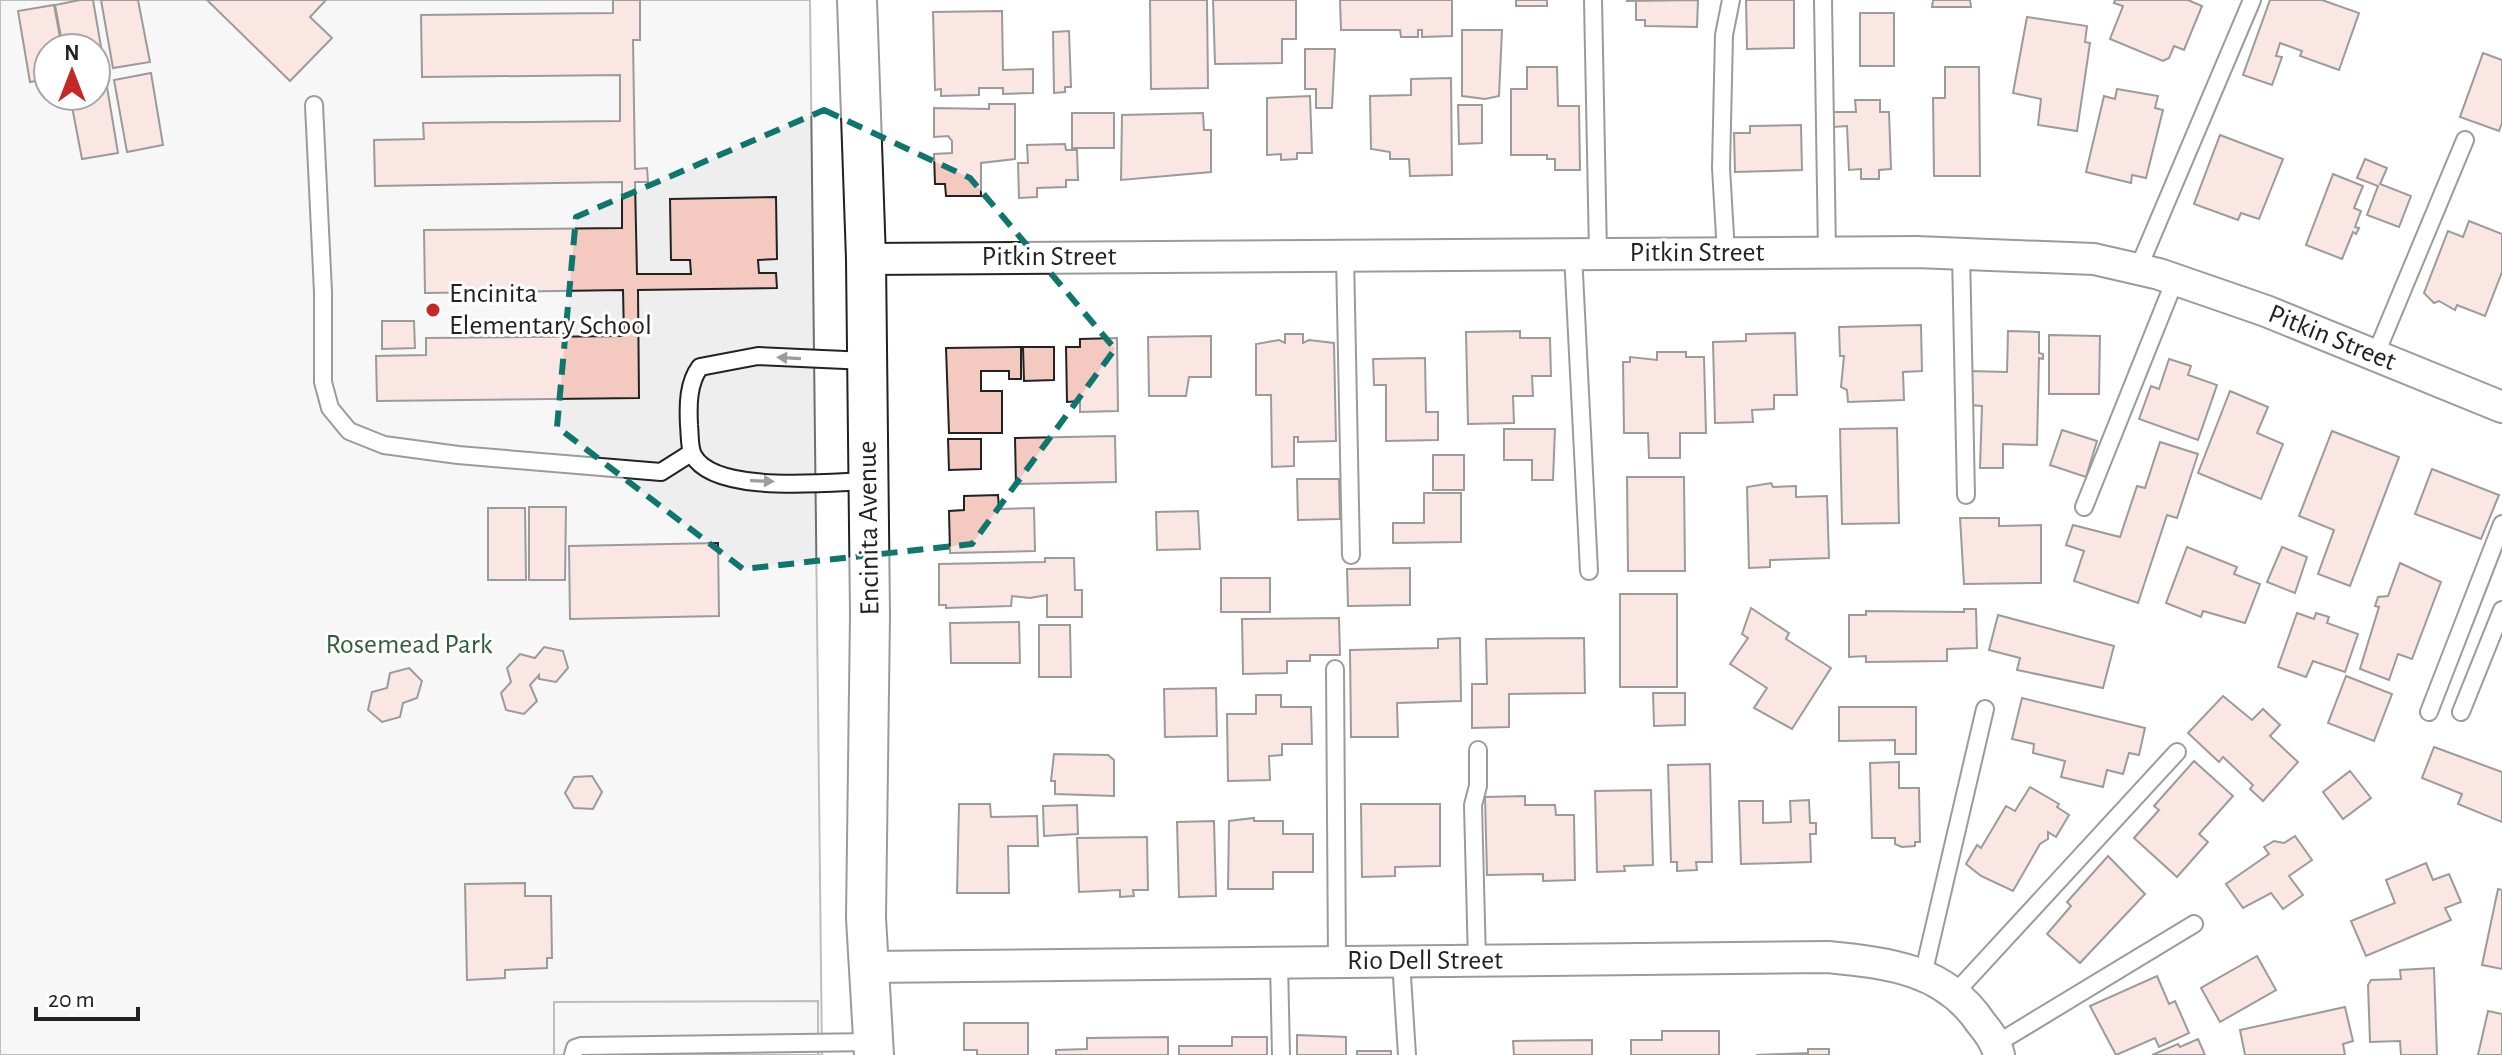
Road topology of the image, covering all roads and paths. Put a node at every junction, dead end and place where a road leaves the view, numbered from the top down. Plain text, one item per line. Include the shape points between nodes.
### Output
1 (857, 0) edge
2 (1593, 0) edge
3 (1731, 0) edge
4 (1823, 0) edge
5 (2252, 0) edge
6 (314, 105) dead end
7 (2465, 140) dead end
8 (1827, 252) junction
9 (1726, 253) junction
10 (1961, 253) junction
11 (1585, 254) junction
12 (1345, 255) junction
13 (866, 259) junction
14 (2138, 269) junction
15 (2175, 280) junction
16 (2375, 356) junction
17 (867, 361) junction
18 (2502, 407) edge
19 (691, 453) junction
20 (869, 481) junction
21 (1966, 495) dead end
22 (2084, 507) dead end
23 (2502, 524) edge
24 (1351, 555) dead end
25 (1589, 571) dead end
26 (2502, 610) edge
27 (1335, 669) dead end
28 (1985, 709) dead end
29 (2429, 712) dead end
30 (2461, 712) dead end
31 (1478, 750) dead end
32 (2177, 752) dead end
33 (2194, 924) dead end
34 (1401, 961) junction
35 (1477, 961) junction
36 (1279, 962) junction
37 (1337, 962) junction
38 (868, 967) junction
39 (1923, 975) junction
40 (1962, 999) junction
41 (874, 1049) edge
42 (796, 1050) edge
43 (1998, 1050) edge
44 (573, 1055) edge
45 (1281, 1055) edge
46 (1407, 1055) edge

1 - 13 street, Encinita Avenue
2 - 11 lane
3 - 9 lane via 1723,50
4 - 8 lane
5 - 14 lane
6 - 19 lane via 323,382 330,408 349,431 384,445 458,455 661,472
7 - 16 lane
8 - 9 street, Pitkin Street
8 - 10 street, Pitkin Street
9 - 11 street, Pitkin Street
10 - 14 street, Pitkin Street via 2094,259
10 - 21 lane
11 - 12 street, Pitkin Street
11 - 25 lane
12 - 13 street, Pitkin Street
12 - 24 lane
13 - 17 street, Encinita Avenue
14 - 15 street, Pitkin Street
15 - 16 street, Pitkin Street
15 - 22 lane
16 - 18 street, Pitkin Street
17 -> 19 lane via 758,356 700,367 692,377 688,410
17 - 20 street, Encinita Avenue
19 -> 20 lane via 703,468 730,480
20 - 38 street, Encinita Avenue
23 - 29 lane
26 - 30 lane
27 - 37 lane
28 - 39 lane
31 - 35 lane via 1473,805
32 - 40 lane
33 - 43 lane
34 - 35 street, Rio Dell Street
34 - 37 street, Rio Dell Street
34 - 46 lane
35 - 39 street, Rio Dell Street via 1828,957 1894,964
36 - 37 street, Rio Dell Street
36 - 38 street, Rio Dell Street
36 - 45 lane
38 - 41 street, Encinita Avenue
39 - 40 street, Rio Dell Street
40 - 43 street
41 - 42 lane
42 - 44 lane via 581,1046

